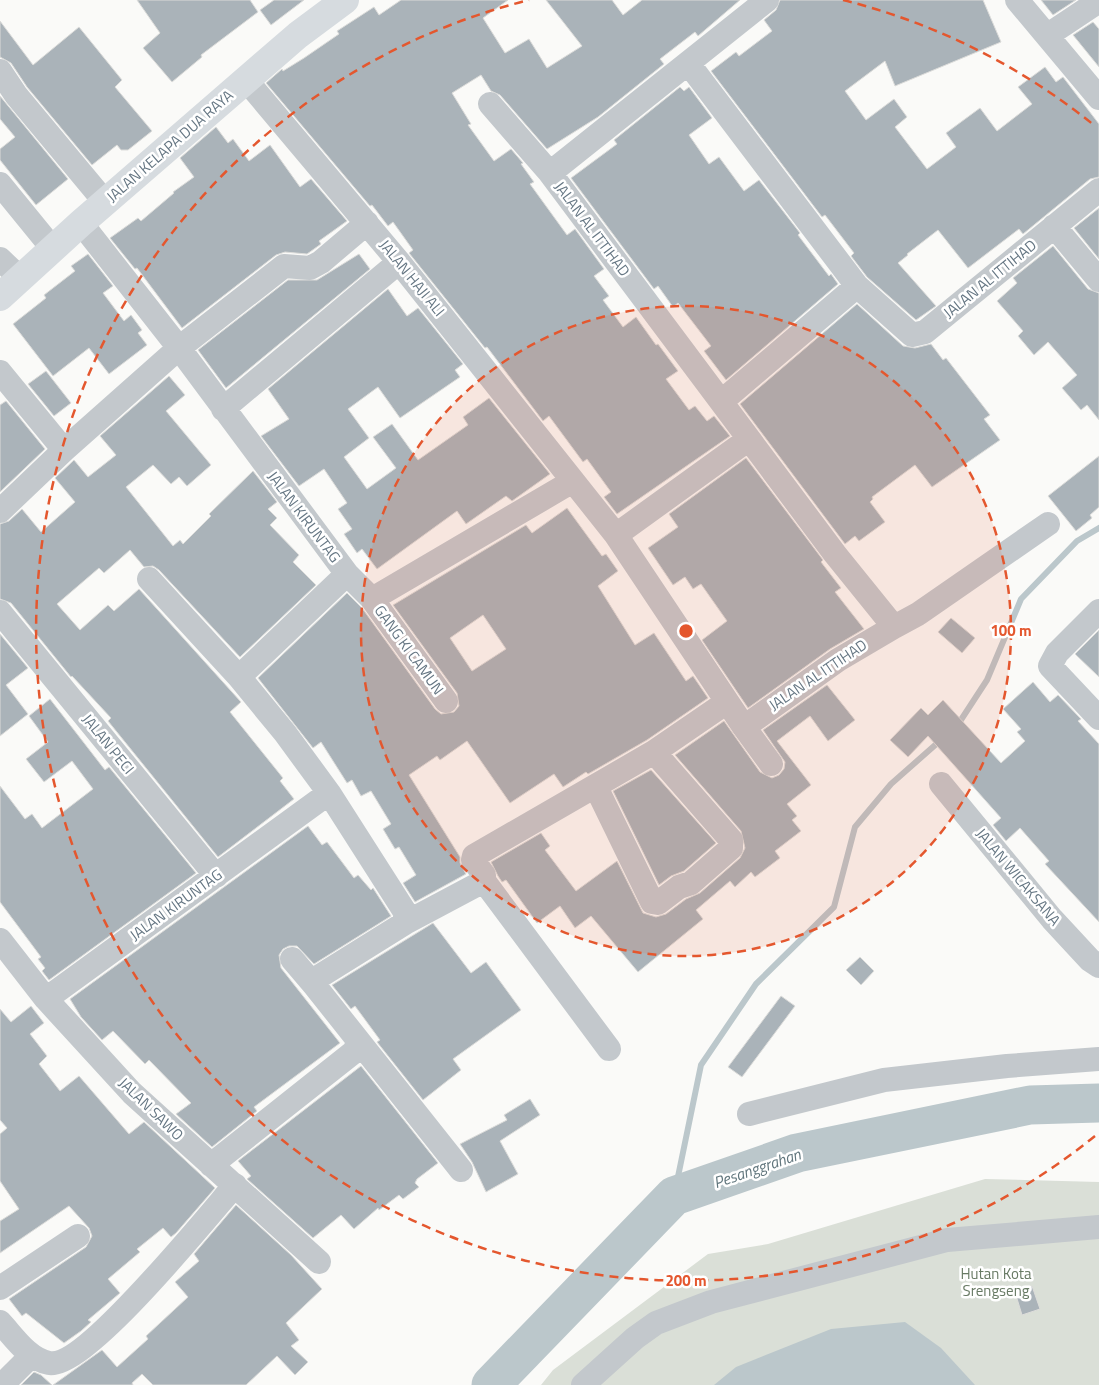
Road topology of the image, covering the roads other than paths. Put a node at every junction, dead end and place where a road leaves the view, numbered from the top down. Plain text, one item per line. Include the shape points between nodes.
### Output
1 (345, 0) edge
2 (767, 0) edge
3 (1017, 0) edge
4 (1099, 1) edge
5 (1048, 35) junction
6 (688, 63) junction
7 (0, 71) edge
8 (246, 80) junction
9 (1099, 98) edge
10 (490, 104) dead end
11 (550, 173) junction
12 (0, 184) edge
13 (1099, 190) edge
14 (105, 202) junction
15 (367, 222) junction
16 (81, 223) junction
17 (1054, 226) junction
18 (53, 249) junction
19 (0, 258) edge
20 (399, 262) junction
21 (20, 278) junction
22 (1099, 280) edge
23 (857, 286) junction
24 (0, 297) edge
25 (180, 348) junction
26 (0, 372) edge
27 (722, 401) junction
28 (223, 409) junction
29 (749, 439) junction
30 (64, 450) junction
31 (573, 481) junction
32 (0, 511) edge
33 (1048, 524) dead end
34 (616, 535) junction
35 (347, 574) junction
36 (149, 579) dead end
37 (372, 599) junction
38 (1099, 611) edge
39 (0, 612) edge
40 (889, 619) junction
41 (239, 677) junction
42 (446, 700) dead end
43 (727, 702) junction
44 (1099, 718) edge
45 (744, 727) junction
46 (654, 752) junction
47 (771, 764) dead end
48 (941, 784) dead end
49 (596, 787) junction
50 (329, 794) junction
51 (216, 876) junction
52 (484, 881) junction
53 (405, 924) junction
54 (0, 940) edge
55 (292, 959) dead end
56 (1099, 966) edge
57 (314, 986) junction
58 (46, 998) junction
59 (358, 1040) junction
60 (609, 1049) dead end
61 (1099, 1058) edge
62 (749, 1114) dead end
63 (211, 1165) junction
64 (461, 1170) dead end
65 (235, 1185) junction
66 (1099, 1227) edge
67 (78, 1236) dead end
68 (319, 1262) dead end
69 (0, 1288) edge
70 (0, 1322) edge
71 (31, 1356) junction
72 (2, 1385) edge
73 (583, 1385) edge

1 - 8 street, JALAN KELAPA DUA RAYA
2 - 6 street, JALAN AL ITTIHAD
3 - 5 street
4 - 5 street
5 - 9 street
6 - 11 street, JALAN AL ITTIHAD
6 - 23 street, JALAN AL ITTIHAD
7 - 14 street via 16,95
8 - 14 street, JALAN KELAPA DUA RAYA
8 - 15 street, JALAN HAJI ALI
10 - 11 street
11 - 27 street, JALAN AL ITTIHAD
12 - 18 street
13 - 17 street, JALAN AL ITTIHAD
14 - 16 street, JALAN KELAPA DUA RAYA
15 - 20 street, JALAN HAJI ALI
15 - 25 street via 310,268 284,266
16 - 18 street, JALAN KELAPA DUA RAYA
16 - 25 street, JALAN KIRUNTAG
17 - 22 street
17 - 23 street, JALAN AL ITTIHAD via 920,335 904,330
18 - 21 street, JALAN KELAPA DUA RAYA
19 - 21 street
20 - 28 street
20 - 31 street, JALAN HAJI ALI
21 - 24 street, JALAN KELAPA DUA RAYA
23 - 27 street
25 - 28 street, JALAN KIRUNTAG
25 - 30 street
26 - 30 street
27 - 29 street, JALAN AL ITTIHAD
28 - 35 street, JALAN KIRUNTAG
29 - 34 street
29 - 40 street, JALAN AL ITTIHAD via 835,554
30 - 32 street
31 - 34 street, JALAN HAJI ALI
31 - 37 street
33 - 40 street via 918,614
34 - 43 street, JALAN HAJI ALI
35 - 37 street
35 - 41 street, JALAN KIRUNTAG
36 - 41 street
37 - 42 street, GANG KI CAMUN
38 - 44 street via 1058,653 1050,666
39 - 51 street, JALAN PECI
40 - 45 street, JALAN AL ITTIHAD via 846,655
41 - 50 street
43 - 45 street, JALAN HAJI ALI
43 - 46 street
45 - 47 street, JALAN HAJI ALI
46 - 49 street
46 - 49 street via 731,840 731,848 691,882 658,903 652,902
48 - 56 street, JALAN WICAKSANA via 1052,918
49 - 52 street via 474,856
50 - 51 street, JALAN KIRUNTAG
50 - 53 street via 405,912
51 - 58 street, JALAN KIRUNTAG
52 - 53 street
52 - 60 street
53 - 57 street via 320,976
54 - 58 street, JALAN SAWO
55 - 57 street
57 - 59 street
58 - 63 street, JALAN SAWO via 132,1093
59 - 63 street via 354,1051
59 - 64 street
61 - 62 street via 884,1080
63 - 65 street, JALAN SAWO
65 - 68 street, JALAN SAWO
65 - 71 street via 110,1324 82,1350 60,1362 49,1363
66 - 73 street via 947,1240 711,1302 656,1323
67 - 69 street
70 - 71 street
71 - 72 street

